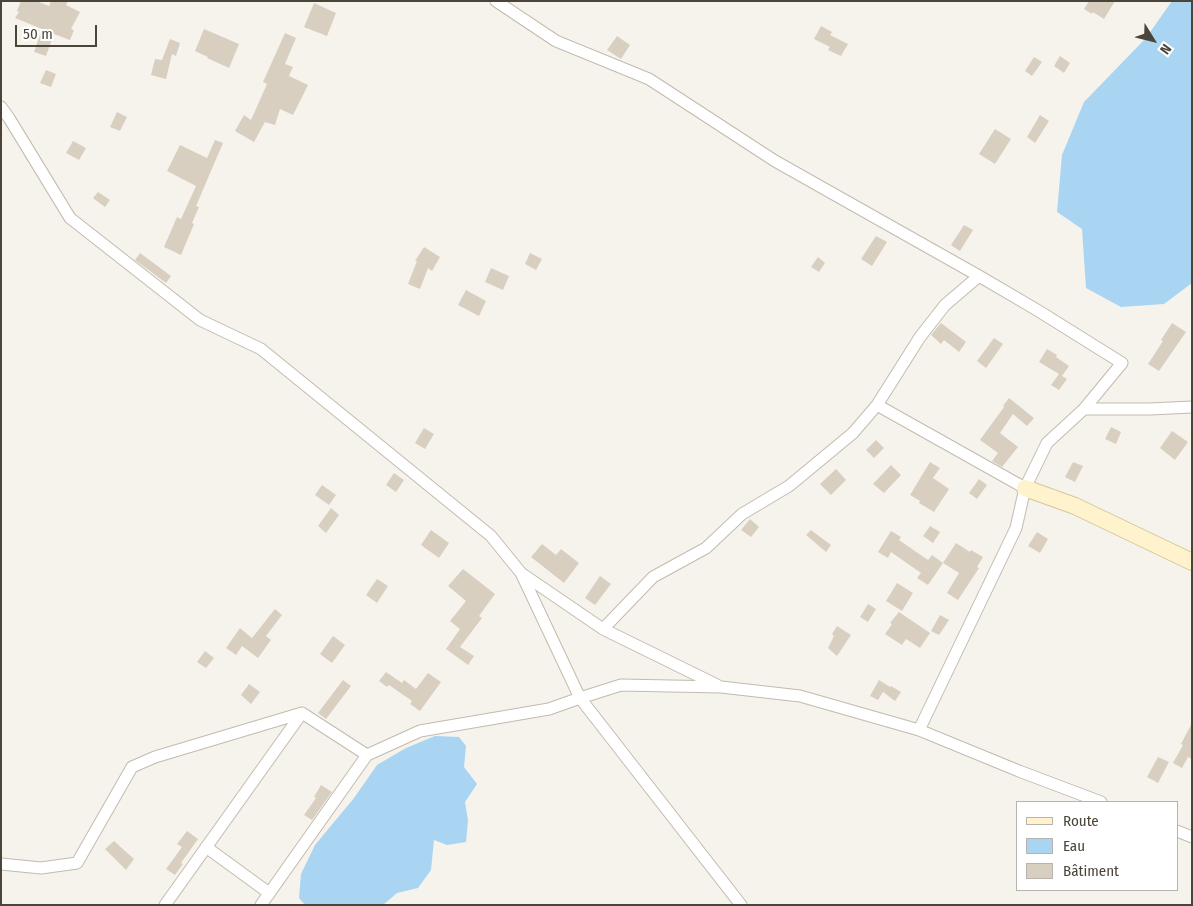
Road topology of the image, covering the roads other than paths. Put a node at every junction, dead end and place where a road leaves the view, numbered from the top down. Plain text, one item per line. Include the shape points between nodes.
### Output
1 (496, 1) edge
2 (1, 107) edge
3 (979, 276) junction
4 (877, 405) junction
5 (1192, 407) edge
6 (1084, 409) junction
7 (1025, 488) junction
8 (1192, 562) edge
9 (521, 573) junction
10 (603, 629) junction
11 (721, 687) junction
12 (580, 698) junction
13 (302, 713) junction
14 (919, 730) junction
15 (367, 755) junction
16 (1098, 801) edge
17 (1178, 831) edge
18 (1191, 835) edge
19 (206, 847) junction
20 (1, 864) edge
21 (269, 893) junction
22 (165, 905) edge
23 (261, 905) edge
24 (741, 905) edge

1 - 3 street via 556,41 649,79 775,160
2 - 9 street via 70,218 200,320 261,349 491,536
3 - 4 street via 945,305 920,337
3 - 6 street via 1122,363
4 - 7 street
4 - 10 street via 853,433 790,486 742,514 706,548 653,577
5 - 6 street
6 - 7 street via 1047,443
7 - 8 street via 1075,506
7 - 14 street via 1016,528
9 - 10 street
9 - 12 street
10 - 11 street
11 - 12 street via 621,686
11 - 14 street via 800,696
12 - 15 street via 549,709 420,731
12 - 24 street
13 - 15 street
13 - 19 street
13 - 20 street via 155,756 132,767 76,863 41,868
14 - 16 street
15 - 21 street
17 - 18 street
19 - 21 street
19 - 22 street
21 - 23 street

